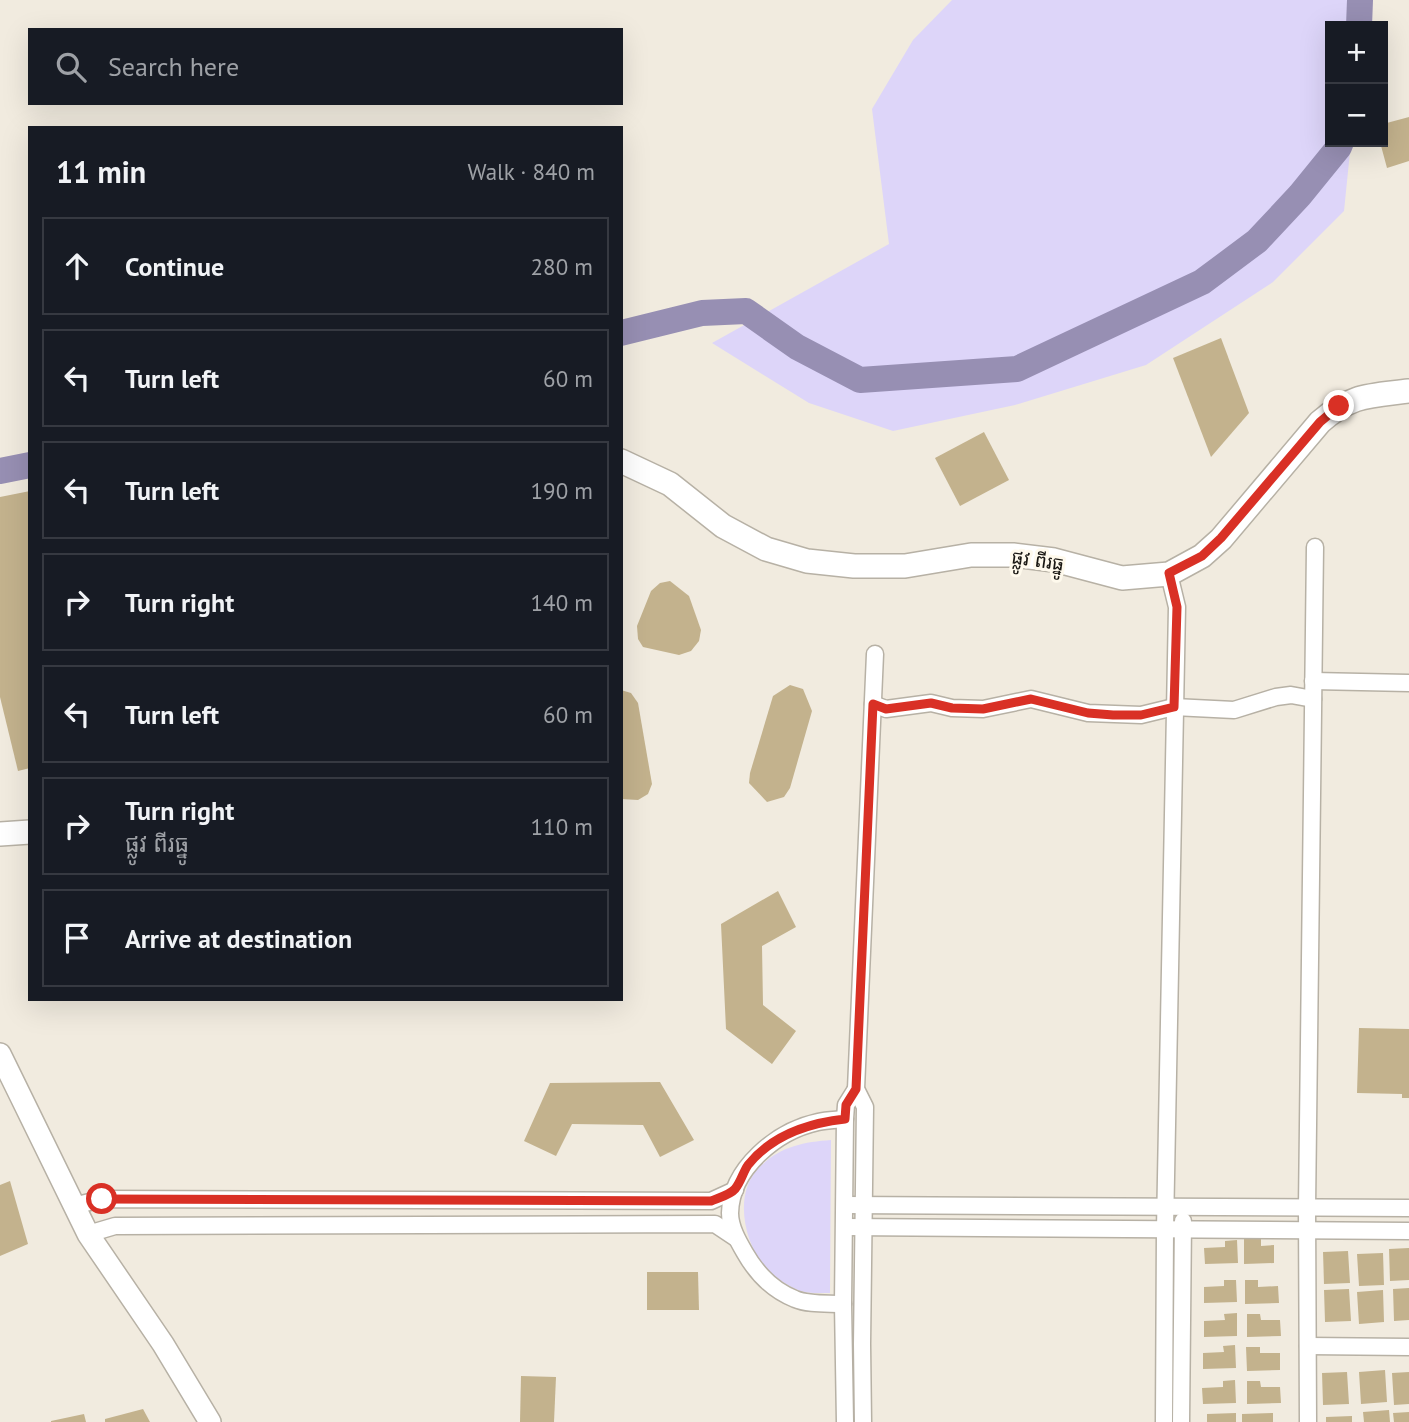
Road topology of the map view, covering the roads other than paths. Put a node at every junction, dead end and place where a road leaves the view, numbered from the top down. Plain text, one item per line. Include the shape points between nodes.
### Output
1 (1409, 391) edge
2 (623, 462) edge
3 (1315, 547) dead end
4 (1169, 573) junction
5 (875, 654) dead end
6 (1313, 681) junction
7 (1409, 683) edge
8 (1313, 699) junction
9 (873, 704) junction
10 (1174, 707) junction
11 (28, 831) edge
12 (0, 834) edge
13 (0, 1054) edge
14 (856, 1089) junction
15 (845, 1119) junction
16 (735, 1190) junction
17 (845, 1205) junction
18 (865, 1205) junction
19 (73, 1206) junction
20 (1166, 1207) junction
21 (1184, 1207) junction
22 (1307, 1208) junction
23 (1409, 1208) edge
24 (845, 1227) junction
25 (863, 1227) junction
26 (1164, 1229) junction
27 (1183, 1230) junction
28 (1307, 1230) junction
29 (1409, 1231) edge
30 (88, 1234) junction
31 (736, 1238) junction
32 (843, 1304) junction
33 (1308, 1346) junction
34 (1409, 1347) edge
35 (210, 1422) edge
36 (845, 1422) edge
37 (863, 1422) edge
38 (1164, 1422) edge
39 (1181, 1422) edge
40 (1308, 1422) edge

1 - 4 main road, ផ្លូវ ពីរធ្នូ via 1359,398 1339,406 1320,422 1221,538 1202,556
2 - 4 main road, ផ្លូវ ពីរធ្នូ via 670,484 723,526 766,550 807,561 905,566 971,555 1013,555 1054,560 1122,578
3 - 6 street
4 - 10 street via 1177,607
5 - 9 street
6 - 7 street
6 - 8 street
8 - 10 street via 1276,697 1234,710
8 - 22 street
9 - 10 street via 886,709 931,703 983,709 1031,699 1113,715 1141,715
9 - 14 street
10 - 20 street
11 - 12 main road
13 - 19 street
14 - 15 street via 846,1105
14 - 18 street via 865,1107
15 - 16 street via 794,1130 772,1144 748,1165
15 - 17 street
16 - 19 street via 711,1201 102,1199
16 - 31 street via 730,1214
17 - 18 street
17 - 24 street
18 - 20 street
18 - 25 street
19 - 30 street
20 - 21 street
20 - 26 street
21 - 22 street
21 - 27 street
22 - 23 street
22 - 28 street
24 - 25 street
24 - 32 street
25 - 26 street
25 - 37 street
26 - 27 street
26 - 38 street
27 - 28 street
27 - 39 street
28 - 29 street
28 - 33 street
30 - 31 street via 115,1226 715,1224
30 - 35 street
31 - 32 street via 757,1274 775,1288 796,1300
32 - 36 street
33 - 34 street
33 - 40 street

